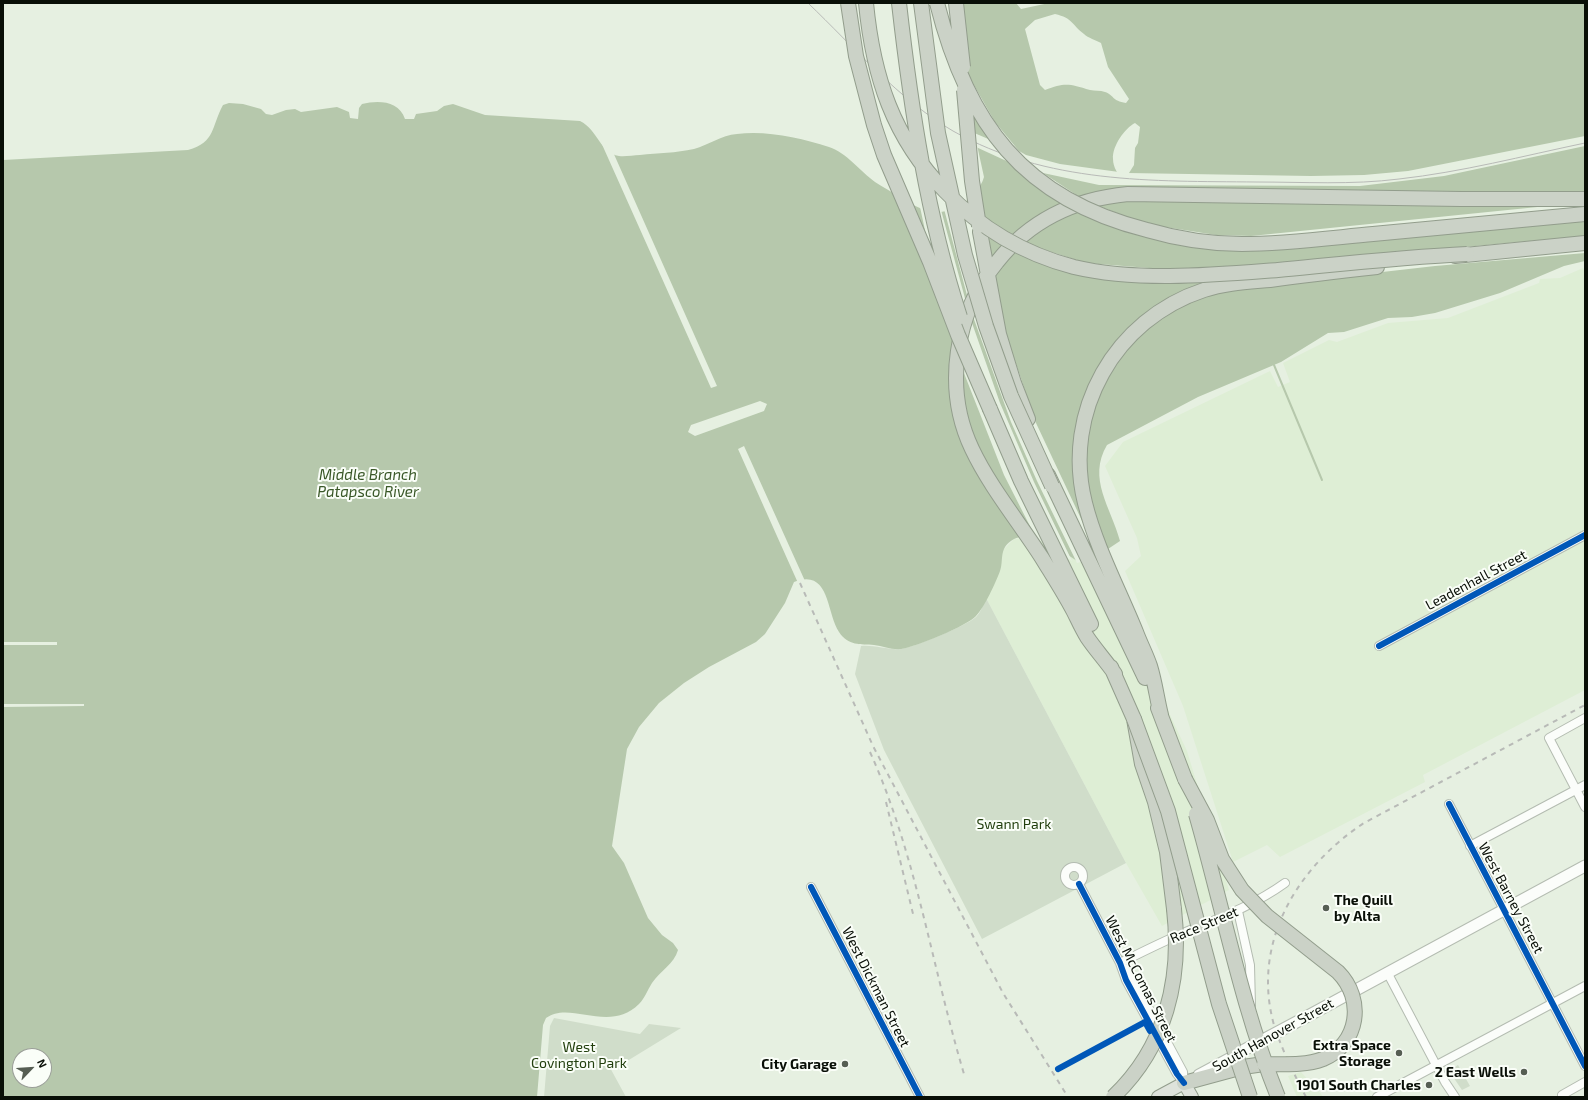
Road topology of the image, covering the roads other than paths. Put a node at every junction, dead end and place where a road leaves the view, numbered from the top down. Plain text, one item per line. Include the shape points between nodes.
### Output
1 (848, 3) edge
2 (866, 3) edge
3 (898, 3) edge
4 (920, 3) edge
5 (937, 3) edge
6 (956, 3) edge
7 (1585, 198) edge
8 (1585, 214) edge
9 (1585, 243) edge
10 (1467, 254) junction
11 (990, 409) junction
12 (1052, 486) junction
13 (1585, 535) edge
14 (1379, 646) dead end
15 (1115, 674) junction
16 (1161, 715) junction
17 (1585, 718) edge
18 (1134, 719) junction
19 (1184, 779) junction
20 (1585, 785) edge
21 (1576, 790) junction
22 (1449, 804) dead end
23 (1585, 808) edge
24 (1470, 846) junction
25 (1585, 866) edge
26 (1585, 874) edge
27 (1285, 883) dead end
28 (1078, 884) dead end
29 (811, 887) dead end
30 (1238, 910) junction
31 (1505, 913) junction
32 (1120, 963) junction
33 (1387, 972) junction
34 (1585, 986) edge
35 (1552, 1003) junction
36 (1436, 1065) junction
37 (1585, 1066) edge
38 (1585, 1082) edge
39 (1184, 1083) junction
40 (1562, 1095) dead end
41 (920, 1097) edge
42 (1113, 1097) edge
43 (1158, 1097) edge
44 (1192, 1097) edge
45 (1250, 1097) edge
46 (1279, 1097) edge
47 (1377, 1097) edge
48 (1455, 1097) edge

1 - 11 highway, bridge via 863,91 881,147
2 - 10 highway, bridge via 873,54 882,88 899,128 916,157 942,189 976,220 1036,254 1089,270 1180,276
3 - 11 highway, bridge via 915,127 933,217 952,290
4 - 12 highway, bridge via 938,133 965,254 981,311 1011,396
5 - 8 highway, bridge via 955,61 970,96 989,127 1009,152 1034,176 1062,197 1093,213 1131,226 1185,239 1254,244
6 - 12 highway, bridge via 972,181 992,305 1010,371
7 - 15 highway, bridge via 1128,194 1095,199 1064,210 1038,223 1015,242 982,281 964,323 956,363 960,415 971,447 981,466 1051,572 1087,637
9 - 10 highway
10 - 16 highway, bridge via 1205,290 1181,299 1149,318 1112,357 1097,382 1084,419 1079,455 1081,482 1093,526 1150,666
11 - 15 highway via 1030,500
12 - 16 highway via 1129,642
13 - 14 street, Leadenhall Street
15 - 18 highway
16 - 19 highway
17 - 21 street via 1549,738
18 - 42 highway, bridge via 1142,764 1155,802 1167,852 1176,920 1177,956 1172,991 1162,1025 1140,1067
18 - 45 highway, bridge via 1168,811 1219,1004
19 - 39 highway, bridge via 1207,820 1222,859 1242,890 1267,916 1338,972 1347,982 1354,998 1355,1013 1354,1025 1349,1036 1335,1052 1316,1061 1243,1067
19 - 46 highway, bridge via 1205,845 1243,996 1258,1045
20 - 21 street
21 - 23 street
21 - 24 street
22 - 24 street, West Barney Street
24 - 31 street, West Barney Street
25 - 31 main road, South Hanover Street
26 - 31 main road, South Hanover Street
27 - 30 street, Race Street via 1260,900
28 - 32 street, West McComas Street
29 - 41 street, West Dickman Street
30 - 32 street, Race Street
30 - 46 street via 1250,965 1251,1016 1255,1034
31 - 33 main road, South Hanover Street
31 - 35 street, West Barney Street
32 - 39 street, West McComas Street via 1126,980
33 - 36 street
33 - 39 main road, South Hanover Street, bridge
34 - 35 street
35 - 36 street
35 - 37 street, West Barney Street
36 - 47 street
36 - 48 street
38 - 40 street
39 - 43 main road, South Hanover Street
39 - 44 main road, West McComas Street

